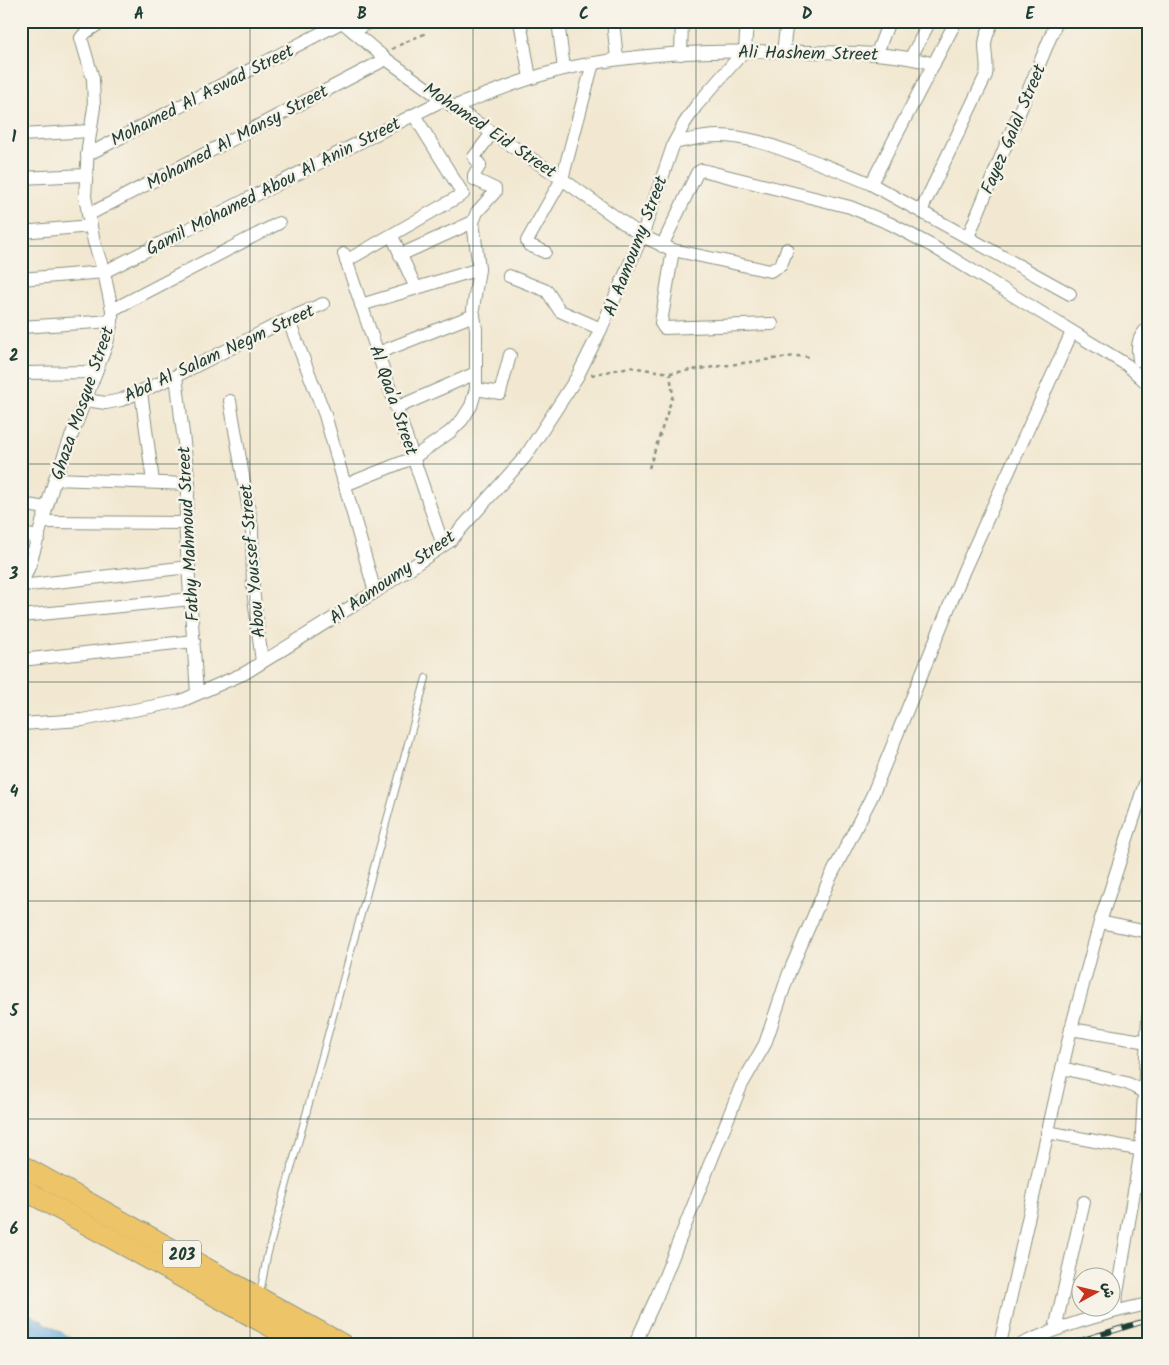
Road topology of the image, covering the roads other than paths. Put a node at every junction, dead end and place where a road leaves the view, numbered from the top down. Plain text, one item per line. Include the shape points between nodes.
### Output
1 (103, 21) edge
2 (371, 21) edge
3 (520, 21) edge
4 (558, 21) edge
5 (613, 21) edge
6 (682, 21) edge
7 (747, 21) edge
8 (787, 21) edge
9 (890, 21) edge
10 (930, 21) edge
11 (956, 21) edge
12 (993, 21) edge
13 (1057, 21) edge
14 (342, 22) edge
15 (353, 31) junction
16 (745, 50) junction
17 (783, 51) junction
18 (877, 53) junction
19 (681, 54) junction
20 (384, 57) junction
21 (911, 57) junction
22 (617, 59) junction
23 (593, 63) junction
24 (934, 64) junction
25 (564, 69) junction
26 (530, 78) junction
27 (448, 104) junction
28 (414, 115) junction
29 (90, 131) junction
30 (492, 133) junction
31 (21, 135) edge
32 (674, 143) junction
33 (87, 155) junction
34 (86, 175) junction
35 (21, 178) edge
36 (562, 179) junction
37 (871, 184) junction
38 (921, 211) junction
39 (89, 220) junction
40 (473, 222) junction
41 (279, 223) dead end
42 (21, 232) edge
43 (392, 236) junction
44 (642, 236) junction
45 (968, 237) junction
46 (668, 248) junction
47 (787, 249) dead end
48 (545, 252) dead end
49 (400, 255) junction
50 (479, 269) junction
51 (104, 272) junction
52 (509, 276) dead end
53 (21, 279) edge
54 (416, 288) junction
55 (1070, 294) dead end
56 (323, 304) dead end
57 (361, 305) junction
58 (474, 315) junction
59 (112, 316) junction
60 (288, 319) junction
61 (772, 324) dead end
62 (21, 327) edge
63 (1148, 328) edge
64 (602, 329) junction
65 (1072, 332) junction
66 (378, 353) junction
67 (510, 354) dead end
68 (1138, 360) edge
69 (96, 372) junction
70 (21, 373) edge
71 (476, 373) junction
72 (176, 376) junction
73 (1148, 384) edge
74 (476, 390) junction
75 (141, 392) junction
76 (85, 400) junction
77 (230, 401) dead end
78 (396, 408) junction
79 (413, 458) junction
80 (55, 479) junction
81 (153, 482) junction
82 (188, 484) junction
83 (345, 485) junction
84 (21, 504) edge
85 (46, 508) junction
86 (42, 522) junction
87 (186, 523) junction
88 (21, 534) edge
89 (39, 537) junction
90 (443, 546) junction
91 (26, 563) edge
92 (188, 567) junction
93 (21, 586) edge
94 (375, 592) junction
95 (191, 600) junction
96 (21, 616) edge
97 (194, 641) junction
98 (21, 660) edge
99 (262, 662) junction
100 (426, 678) dead end
101 (197, 693) junction
102 (21, 724) edge
103 (1148, 774) edge
104 (1100, 922) junction
105 (1148, 932) edge
106 (1148, 1018) edge
107 (1071, 1029) junction
108 (1147, 1042) edge
109 (1062, 1068) junction
110 (1146, 1093) edge
111 (1048, 1132) junction
112 (1144, 1150) edge
113 (21, 1165) edge
114 (21, 1188) edge
115 (1084, 1202) dead end
116 (1122, 1268) edge
117 (260, 1298) junction
118 (1148, 1304) edge
119 (1122, 1309) edge
120 (1091, 1318) edge
121 (1055, 1329) junction
122 (302, 1344) edge
123 (342, 1344) edge
124 (635, 1344) edge
125 (1000, 1344) edge
126 (1022, 1344) edge

1 - 29 street, Ghaza Mosque Street via 81,38 93,79 94,107
2 - 15 street
3 - 26 street
4 - 25 street
5 - 22 street
6 - 19 street
7 - 16 street
8 - 17 street
9 - 18 street
10 - 21 street
11 - 24 street
12 - 38 street via 985,45 986,75
13 - 45 street, Fayez Galal Street
14 - 15 street, Mohamed Eid Street
14 - 33 street, Mohamed Al Aswad Street
15 - 20 street, Mohamed Eid Street
16 - 17 street, Ali Hashem Street
16 - 19 street, Ali Hashem Street
16 - 32 street, Al Aamoumy Street via 696,106
17 - 18 street, Ali Hashem Street
18 - 21 street, Ali Hashem Street
19 - 22 street, Ali Hashem Street
20 - 27 street, Mohamed Eid Street
20 - 39 street, Mohamed Al Mansy Street
21 - 24 street, Ali Hashem Street
22 - 23 street, Ali Hashem Street
23 - 25 street, Ali Hashem Street
23 - 36 street
24 - 37 street
25 - 26 street, Gamil Mohamed Abou Al Anin Street
26 - 27 street, Gamil Mohamed Abou Al Anin Street
27 - 28 street, Gamil Mohamed Abou Al Anin Street
27 - 30 street, Mohamed Eid Street
28 - 43 street via 463,194
28 - 51 street, Gamil Mohamed Abou Al Anin Street
29 - 31 street
29 - 33 street, Ghaza Mosque Street
30 - 36 street, Mohamed Eid Street
30 - 40 street via 474,154 480,165 474,178 495,192 477,212
32 - 37 street via 718,136 741,138 763,143
32 - 44 street, Al Aamoumy Street
33 - 34 street, Ghaza Mosque Street
34 - 35 street
34 - 39 street, Ghaza Mosque Street
36 - 44 street, Mohamed Eid Street
36 - 48 street via 527,242
37 - 38 street
38 - 45 street
39 - 42 street
39 - 51 street, Ghaza Mosque Street
40 - 49 street
40 - 50 street
41 - 59 street
43 - 49 street
43 - 57 street, Al Qaa'a Street via 345,258
44 - 46 street, Mohamed Eid Street
44 - 64 street, Al Aamoumy Street
45 - 55 street
46 - 47 street, Mohamed Eid Street via 770,271 781,265
46 - 61 street via 661,323 664,328
46 - 65 street via 697,173 706,170 850,207 891,224
49 - 54 street
50 - 54 street
50 - 58 street
51 - 53 street
51 - 59 street, Ghaza Mosque Street
52 - 64 street via 547,291 565,314
54 - 57 street
56 - 60 street, Abd Al Salam Negm Street
57 - 66 street, Al Qaa'a Street
58 - 66 street
58 - 71 street
59 - 62 street
59 - 69 street, Ghaza Mosque Street via 107,343
60 - 72 street, Abd Al Salam Negm Street
60 - 83 street via 317,392
63 - 68 street via 1139,336
64 - 90 street, Al Aamoumy Street via 577,377 525,457
65 - 68 street
65 - 124 street via 964,570 872,796 829,880 789,972 765,1044 741,1086
66 - 78 street, Al Qaa'a Street
67 - 74 street via 501,392
68 - 73 street
69 - 70 street
69 - 76 street, Ghaza Mosque Street
71 - 74 street
71 - 78 street
72 - 75 street, Abd Al Salam Negm Street
72 - 82 street, Fathy Mahmoud Street
74 - 79 street via 462,420
75 - 76 street, Abd Al Salam Negm Street via 113,402
75 - 81 street
76 - 80 street, Ghaza Mosque Street
77 - 99 street, Abou Youssef Street via 252,528 253,589
78 - 79 street, Al Qaa'a Street
79 - 83 street
79 - 90 street, Al Qaa'a Street
80 - 81 street
80 - 85 street, Ghaza Mosque Street
81 - 82 street
82 - 87 street, Fathy Mahmoud Street
83 - 94 street
84 - 85 street
85 - 86 street, Ghaza Mosque Street
86 - 87 street
86 - 89 street, Ghaza Mosque Street
87 - 92 street, Fathy Mahmoud Street
88 - 89 street
89 - 91 street, Ghaza Mosque Street
90 - 94 street, Al Aamoumy Street
91 - 93 street, Ghaza Mosque Street
92 - 93 street
92 - 95 street, Fathy Mahmoud Street
94 - 99 street, Al Aamoumy Street
95 - 96 street
95 - 97 street, Fathy Mahmoud Street
97 - 98 street
97 - 101 street, Fathy Mahmoud Street
99 - 101 street, Al Aamoumy Street via 244,674
100 - 117 lane via 267,1256
101 - 102 street, Al Aamoumy Street via 182,702 82,720
103 - 104 street
104 - 105 street
104 - 107 street
106 - 108 street
107 - 108 street
107 - 109 street
108 - 110 street
109 - 110 street via 1126,1082
109 - 111 street
110 - 112 street
111 - 112 street
111 - 125 street
112 - 116 street
113 - 117 main road, 203
114 - 122 main road, 203
115 - 121 street
117 - 123 main road, 203
118 - 119 street
120 - 121 street
121 - 126 street

